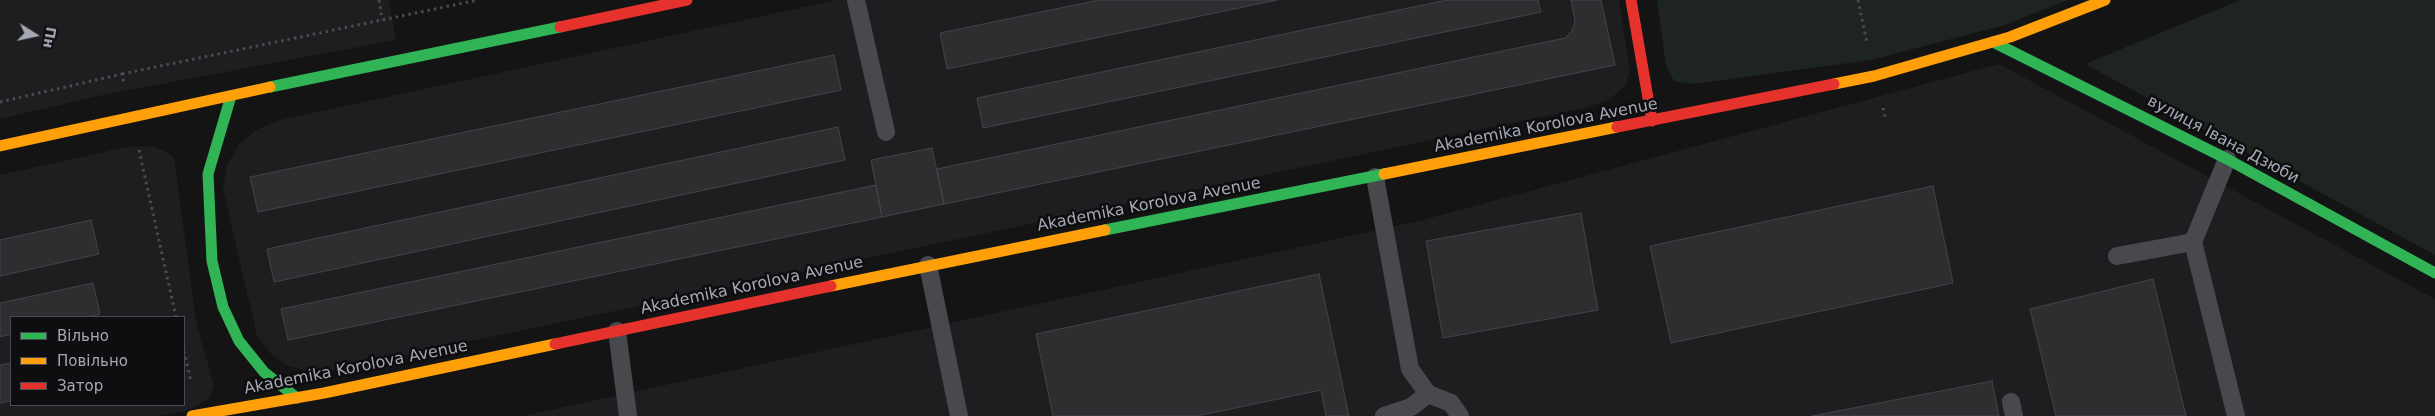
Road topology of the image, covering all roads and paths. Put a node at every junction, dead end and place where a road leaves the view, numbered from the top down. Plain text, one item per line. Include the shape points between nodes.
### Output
1 (378, 0) edge
2 (478, 0) edge
3 (687, 0) edge
4 (856, 0) edge
5 (1631, 0) edge
6 (2105, 0) edge
7 (382, 20) junction
8 (1993, 42) junction
9 (122, 74) junction
10 (232, 96) junction
11 (0, 102) edge
12 (132, 116) junction
13 (1652, 121) junction
14 (886, 132) dead end
15 (0, 146) edge
16 (2227, 159) junction
17 (1375, 177) junction
18 (2193, 242) junction
19 (2117, 256) dead end
20 (928, 265) junction
21 (2435, 273) edge
22 (176, 316) edge
23 (617, 331) junction
24 (1428, 394) junction
25 (297, 398) junction
26 (260, 410) edge
27 (192, 416) edge
28 (628, 416) edge
29 (959, 416) edge
30 (1384, 416) edge
31 (1460, 416) edge
32 (2236, 416) edge

1 - 7 path
2 - 7 path
3 - 10 main road
4 - 14 lane
5 - 13 main road
6 - 8 main road, Akademika Korolova Avenue
7 - 9 path
8 - 13 main road, Akademika Korolova Avenue via 1874,76
8 - 16 main road, вулиця Івана Дзюби
9 - 11 path
9 - 12 path
10 - 12 main road
10 - 25 main road via 208,174 212,261 223,307 238,341 264,372
12 - 15 main road
12 - 22 path
13 - 17 main road, Akademika Korolova Avenue
16 - 18 lane
16 - 21 main road, вулиця Івана Дзюби
17 - 20 main road, Akademika Korolova Avenue
17 - 24 lane via 1410,369
18 - 19 lane
18 - 32 lane
20 - 23 main road, Akademika Korolova Avenue
20 - 29 lane
23 - 25 main road, Akademika Korolova Avenue
23 - 28 lane
24 - 30 lane via 1411,407
24 - 31 lane via 1451,403
25 - 26 main road, Akademika Korolova Avenue
26 - 27 main road, Akademika Korolova Avenue

